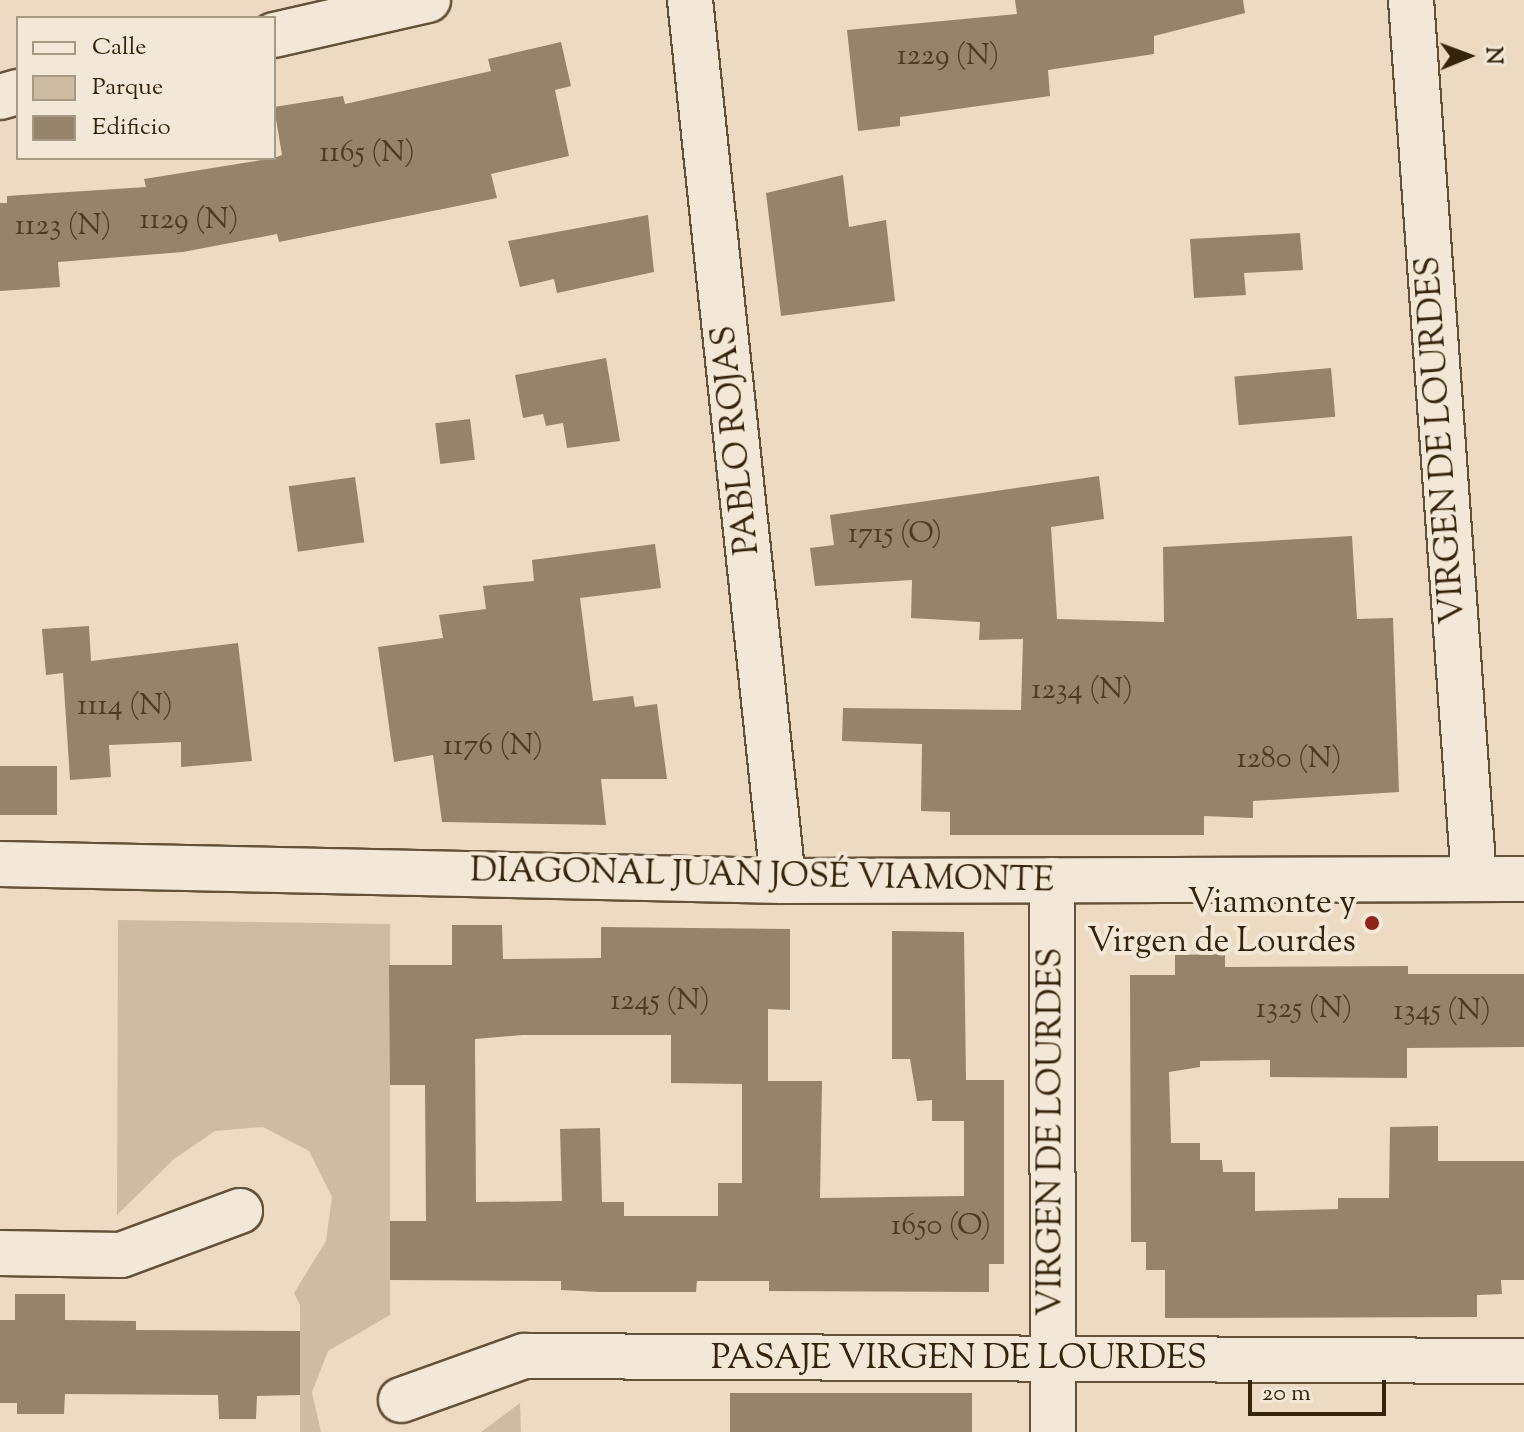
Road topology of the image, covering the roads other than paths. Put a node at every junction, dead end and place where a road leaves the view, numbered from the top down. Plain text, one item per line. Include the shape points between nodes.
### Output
1 (428, 0) edge
2 (690, 0) edge
3 (1411, 0) edge
4 (276, 35) edge
5 (0, 864) edge
6 (1474, 879) junction
7 (1524, 879) edge
8 (1052, 880) junction
9 (783, 881) junction
10 (240, 1211) dead end
11 (0, 1253) edge
12 (1053, 1361) junction
13 (1524, 1361) edge
14 (401, 1400) dead end
15 (1053, 1432) edge

1 - 4 street
2 - 9 street, PABLO ROJAS
3 - 6 street, VIRGEN DE LOURDES
5 - 9 street, DIAGONAL JUAN JOSÉ VIAMONTE
6 - 7 street, DIAGONAL JUAN JOSÉ VIAMONTE
6 - 8 street, DIAGONAL JUAN JOSÉ VIAMONTE
8 - 9 street, DIAGONAL JUAN JOSÉ VIAMONTE
8 - 12 street, VIRGEN DE LOURDES
10 - 11 street via 121,1255
12 - 13 street, PASAJE VIRGEN DE LOURDES
12 - 14 street, PASAJE VIRGEN DE LOURDES via 524,1356
12 - 15 street, VIRGEN DE LOURDES

